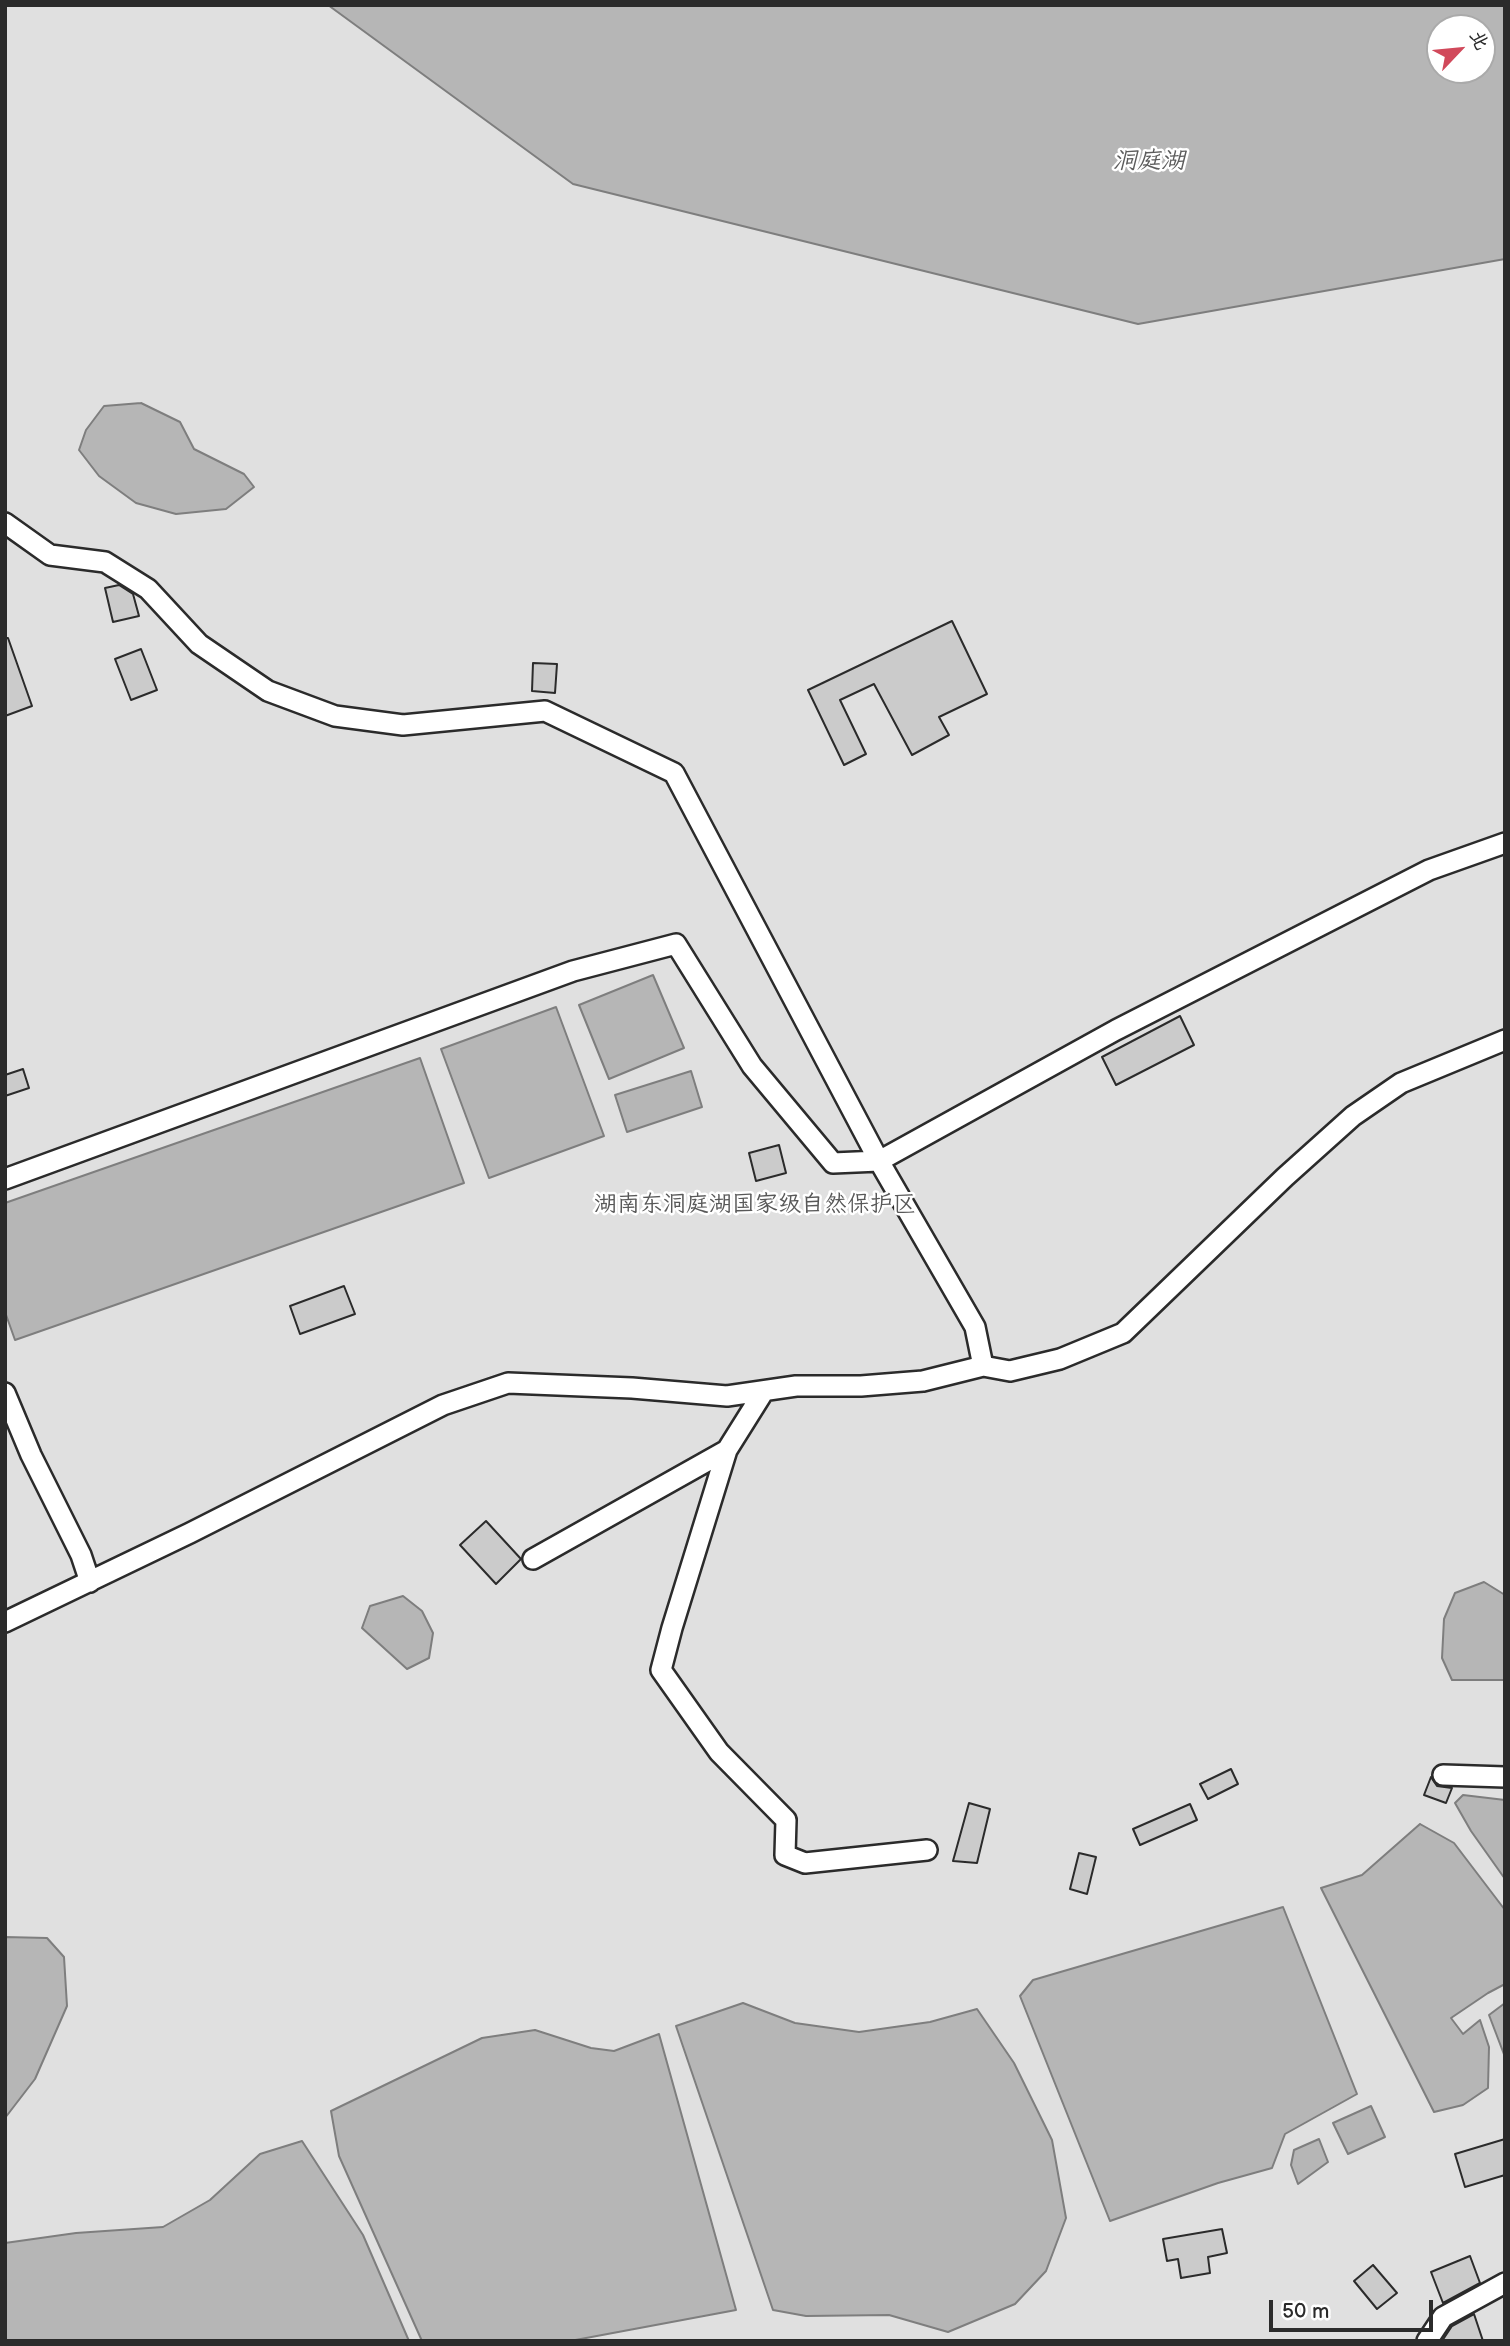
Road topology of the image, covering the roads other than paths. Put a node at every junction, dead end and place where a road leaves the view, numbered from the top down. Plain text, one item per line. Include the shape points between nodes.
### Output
1 (5, 523) edge
2 (1505, 843) edge
3 (1505, 1040) edge
4 (879, 1161) junction
5 (5, 1180) edge
6 (983, 1366) junction
7 (764, 1391) junction
8 (5, 1393) edge
9 (727, 1450) junction
10 (533, 1559) dead end
11 (90, 1581) junction
12 (5, 1622) edge
13 (1443, 1775) dead end
14 (1505, 1777) edge
15 (927, 1850) dead end
16 (1505, 2283) edge
17 (1427, 2341) edge

1 - 4 street via 50,555 105,562 148,589 199,645 268,691 335,716 402,725 545,711 674,772
2 - 4 street via 1429,870 1116,1030
3 - 6 street via 1401,1083 1353,1116 1123,1332 1060,1359 1010,1371
4 - 5 street via 832,1163 752,1066 676,944 573,971
4 - 6 street via 975,1327
6 - 7 street via 923,1381
7 - 9 street
7 - 11 street via 727,1396 508,1383 443,1405
8 - 11 street
9 - 10 street
9 - 15 street via 661,1670 719,1752 786,1820 785,1855 805,1863
11 - 12 street
13 - 14 street
16 - 17 street via 1444,2317

